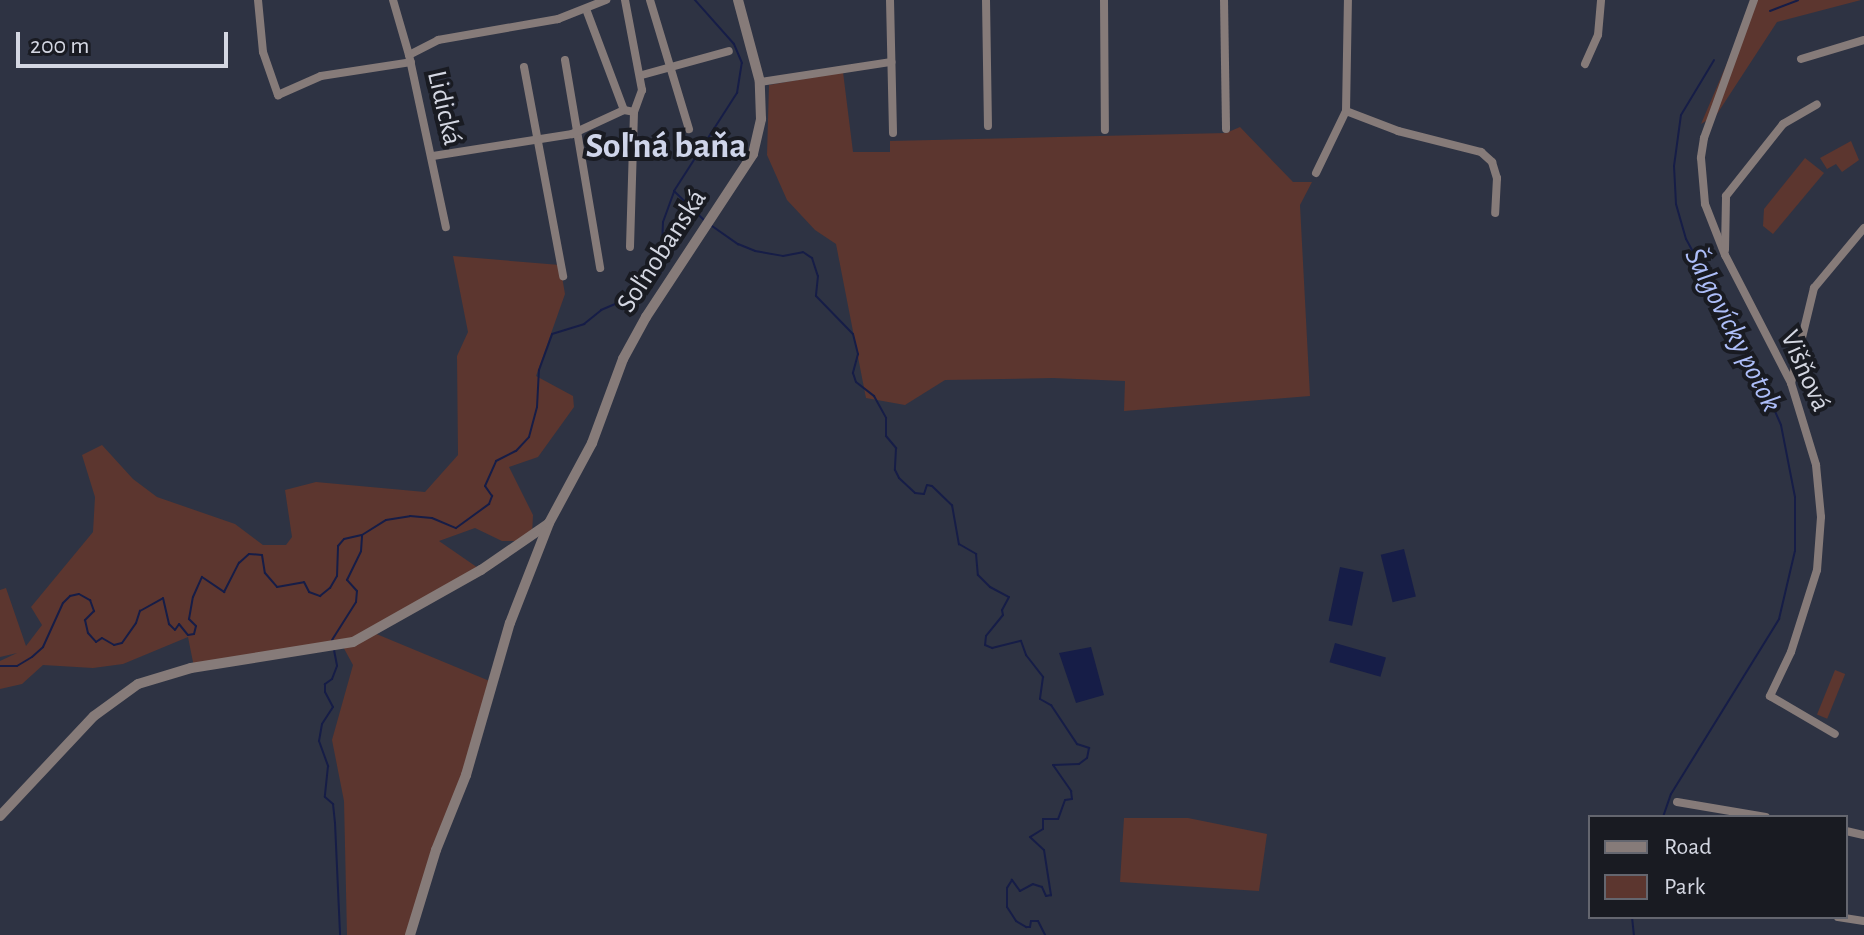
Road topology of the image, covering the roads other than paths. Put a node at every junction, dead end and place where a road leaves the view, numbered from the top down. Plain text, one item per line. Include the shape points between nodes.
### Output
1 (258, 0) edge
2 (393, 0) edge
3 (606, 0) edge
4 (625, 0) edge
5 (650, 0) edge
6 (738, 0) edge
7 (890, 0) edge
8 (986, 0) edge
9 (1104, 0) edge
10 (1224, 0) edge
11 (1348, 0) edge
12 (1601, 0) edge
13 (1754, 0) edge
14 (586, 9) junction
15 (1864, 40) edge
16 (729, 51) dead end
17 (410, 58) junction
18 (1801, 59) dead end
19 (565, 60) dead end
20 (891, 62) junction
21 (1585, 64) dead end
22 (524, 67) dead end
23 (672, 68) junction
24 (642, 75) junction
25 (760, 82) junction
26 (1817, 104) dead end
27 (629, 111) junction
28 (1346, 111) junction
29 (988, 126) dead end
30 (689, 129) dead end
31 (1226, 129) dead end
32 (577, 130) junction
33 (1105, 130) dead end
34 (893, 133) dead end
35 (541, 139) junction
36 (433, 156) junction
37 (1316, 173) dead end
38 (1726, 196) junction
39 (1706, 198) junction
40 (1495, 213) dead end
41 (446, 227) dead end
42 (1864, 228) edge
43 (630, 247) dead end
44 (1725, 255) junction
45 (600, 268) dead end
46 (563, 276) dead end
47 (1791, 383) junction
48 (549, 523) junction
49 (1835, 734) dead end
50 (1677, 802) dead end
51 (1754, 815) edge
52 (0, 816) edge
53 (410, 935) edge

1 - 17 street via 263,52 278,95 321,76
2 - 17 street, Lidická
3 - 14 street
4 - 24 street
5 - 23 street
6 - 25 street, Soľnobanská
7 - 20 street
8 - 29 street
9 - 33 street
10 - 31 street
11 - 28 street
12 - 21 street via 1598,35
13 - 39 street, Višňová via 1704,138
14 - 17 street via 558,19 438,40
14 - 27 street
15 - 18 street
16 - 23 street
17 - 36 street, Lidická
19 - 32 street
20 - 25 street
20 - 34 street
22 - 35 street
23 - 24 street
23 - 30 street
24 - 27 street via 642,90
25 - 48 street, Soľnobanská via 761,119 753,154 623,359 596,436
26 - 38 street via 1783,124
27 - 32 street
27 - 43 street
28 - 37 street
28 - 40 street via 1398,131 1481,152 1492,162 1497,178
32 - 35 street
32 - 45 street
35 - 36 street
35 - 46 street
36 - 41 street, Lidická
38 - 39 street
38 - 44 street
39 - 44 street, Višňová
42 - 47 street via 1814,288
44 - 47 street, Višňová
47 - 49 street, Višňová via 1816,465 1821,517 1817,570 1791,652 1770,696
48 - 52 street via 384,627 340,645 173,671 138,684 85,725
48 - 53 street, Soľnobanská via 510,623 466,775
50 - 51 street

